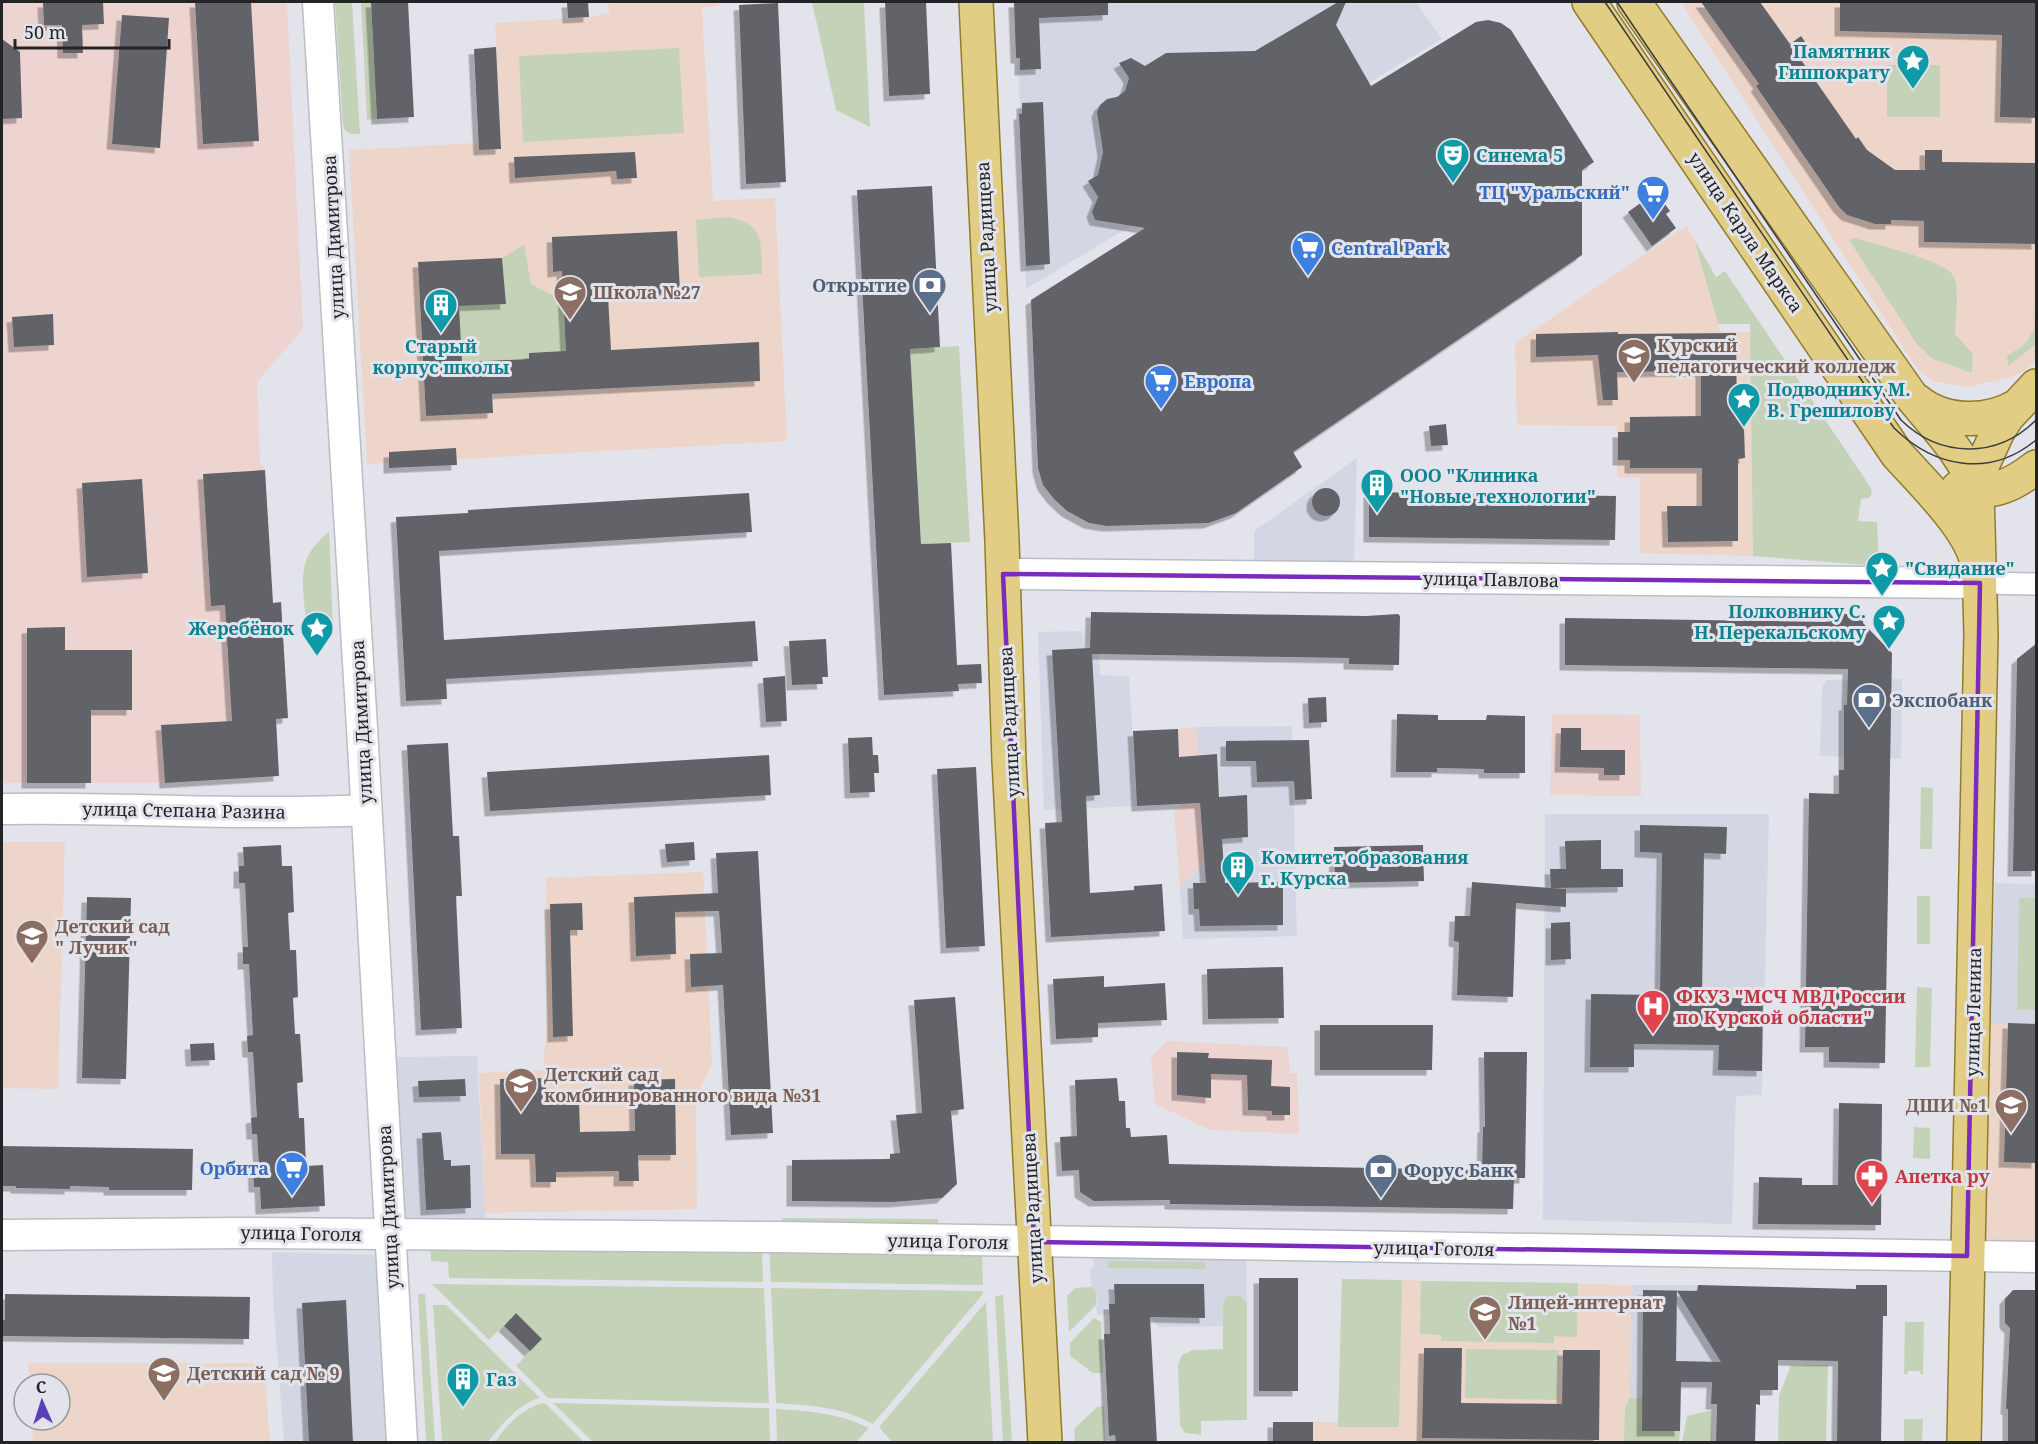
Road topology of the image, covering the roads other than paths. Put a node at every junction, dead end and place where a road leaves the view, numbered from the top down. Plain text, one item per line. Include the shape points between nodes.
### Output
1 (318, 2) edge
2 (976, 2) edge
3 (1589, 2) edge
4 (1634, 2) edge
5 (1911, 396) junction
6 (2027, 396) edge
7 (1897, 454) junction
8 (2037, 468) edge
9 (1977, 492) junction
10 (1003, 574) junction
11 (1980, 582) junction
12 (2037, 584) edge
13 (2, 809) edge
14 (366, 810) junction
15 (389, 1234) junction
16 (2, 1235) edge
17 (1034, 1242) junction
18 (1967, 1256) junction
19 (2037, 1257) edge
20 (402, 1443) edge
21 (1045, 1443) edge
22 (1964, 1443) edge

1 - 14 main road, улица Димитрова
2 - 10 main road, улица Радищева
3 - 7 main road, улица Карла Маркса
4 - 5 main road
5 - 6 main road via 1931,409 1968,418 1996,416
5 - 9 main road via 1969,471
6 - 9 main road via 2002,424 1989,448
7 - 9 main road via 1934,479
7 - 11 main road, улица Карла Маркса via 1956,522 1975,554
8 - 9 main road via 2015,482
8 - 11 main road via 1996,516 1984,548
9 - 11 main road
10 - 11 main road, улица Павлова
10 - 17 main road, улица Радищева
11 - 12 street
11 - 18 main road, улица Ленина
13 - 14 main road, улица Степана Разина
14 - 15 main road, улица Димитрова
15 - 16 main road, улица Гоголя
15 - 17 main road, улица Гоголя
15 - 20 main road, улица Димитрова
17 - 18 main road, улица Гоголя
17 - 21 main road, улица Радищева
18 - 19 main road, улица Гоголя
18 - 22 main road, улица Ленина

